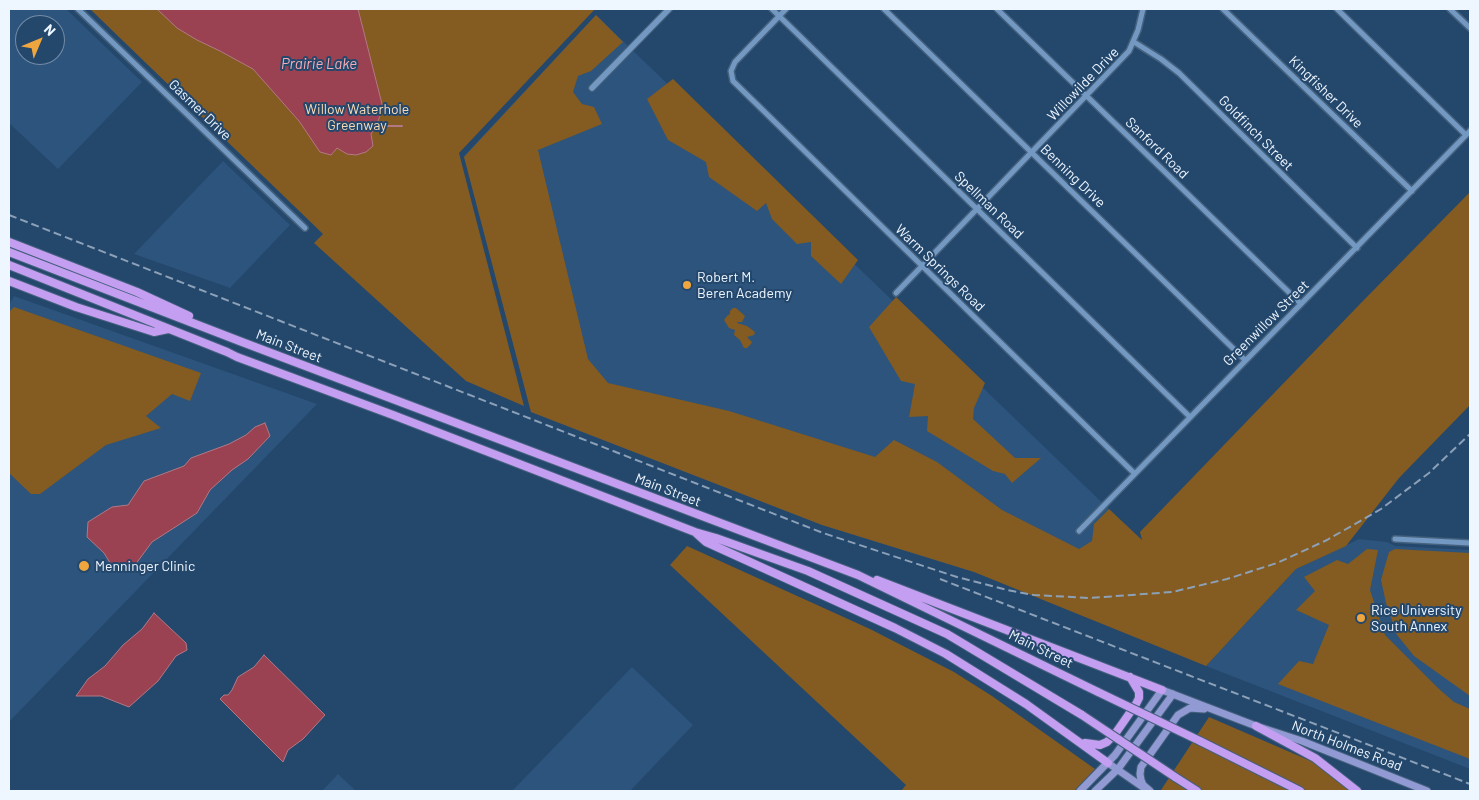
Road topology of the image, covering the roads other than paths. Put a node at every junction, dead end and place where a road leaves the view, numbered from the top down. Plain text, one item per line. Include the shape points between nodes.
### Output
1 (78, 9) edge
2 (669, 9) edge
3 (772, 9) edge
4 (786, 9) edge
5 (884, 9) edge
6 (997, 9) edge
7 (1143, 9) edge
8 (1224, 9) edge
9 (1338, 9) edge
10 (1450, 9) edge
11 (779, 16) junction
12 (1470, 28) edge
13 (1134, 42) junction
14 (592, 88) dead end
15 (1087, 96) junction
16 (1468, 133) edge
17 (1032, 153) junction
18 (1412, 191) junction
19 (977, 210) junction
20 (305, 228) dead end
21 (9, 242) edge
22 (1356, 248) junction
23 (9, 252) edge
24 (9, 265) edge
25 (922, 266) junction
26 (9, 281) edge
27 (896, 293) dead end
28 (1301, 304) junction
29 (168, 329) junction
30 (242, 342) junction
31 (1245, 360) junction
32 (1190, 417) junction
33 (1134, 473) junction
34 (1079, 530) dead end
35 (695, 532) junction
36 (1395, 539) dead end
37 (1470, 543) edge
38 (842, 568) junction
39 (1130, 677) junction
40 (1162, 690) junction
41 (1173, 694) junction
42 (1212, 710) junction
43 (1256, 726) junction
44 (1080, 742) junction
45 (1108, 763) junction
46 (1118, 769) junction
47 (1080, 791) edge
48 (1095, 791) edge
49 (1149, 791) edge
50 (1198, 791) edge
51 (1300, 791) edge
52 (1357, 791) edge
53 (1428, 791) edge

1 - 20 street, Gasmer Drive
2 - 14 street
3 - 11 street, Spellman Road
4 - 11 street
5 - 17 street, Benning Drive
6 - 15 street, Sanford Road
7 - 13 street, Willowilde Drive
8 - 18 street, Kingfisher Drive
9 - 16 street
10 - 12 street
11 - 19 street, Spellman Road
11 - 25 street, Warm Springs Road via 734,62 731,77
13 - 15 street, Willowilde Drive via 1129,52
13 - 22 street, Goldfinch Street via 1179,73
15 - 17 street, Willowilde Drive
15 - 28 street, Sanford Road
16 - 18 street, Greenwillow Street
17 - 19 street, Willowilde Drive
17 - 31 street, Benning Drive
18 - 22 street, Greenwillow Street
19 - 25 street, Willowilde Drive
19 - 32 street, Spellman Road
21 - 30 highway via 137,292
22 - 28 street, Greenwillow Street
23 - 30 highway, Main Street
24 - 29 highway, Main Street
25 - 27 street, Willowilde Drive
25 - 33 street, Warm Springs Road
26 - 29 highway via 154,332
28 - 31 street, Greenwillow Street
29 - 35 highway, Main Street
30 - 38 highway, Main Street
31 - 32 street, Greenwillow Street
32 - 33 street, Greenwillow Street
33 - 34 street, Greenwillow Street
35 - 44 highway via 706,542 946,654
35 - 50 highway, Main Street, bridge via 808,571 947,634 1082,715
36 - 37 street
38 - 39 highway
38 - 51 highway, Main Street, bridge
39 - 40 highway
39 - 44 highway via 1139,698 1115,734 1100,745
40 - 41 main road, North Holmes Road
40 - 45 main road
41 - 42 main road, North Holmes Road
41 - 46 main road
42 - 43 main road, North Holmes Road
42 - 49 main road via 1190,708 1175,719 1140,770 1143,785
43 - 52 highway via 1315,758
43 - 53 main road, North Holmes Road
44 - 45 highway
45 - 46 main road
45 - 47 main road
46 - 48 main road
46 - 49 main road

